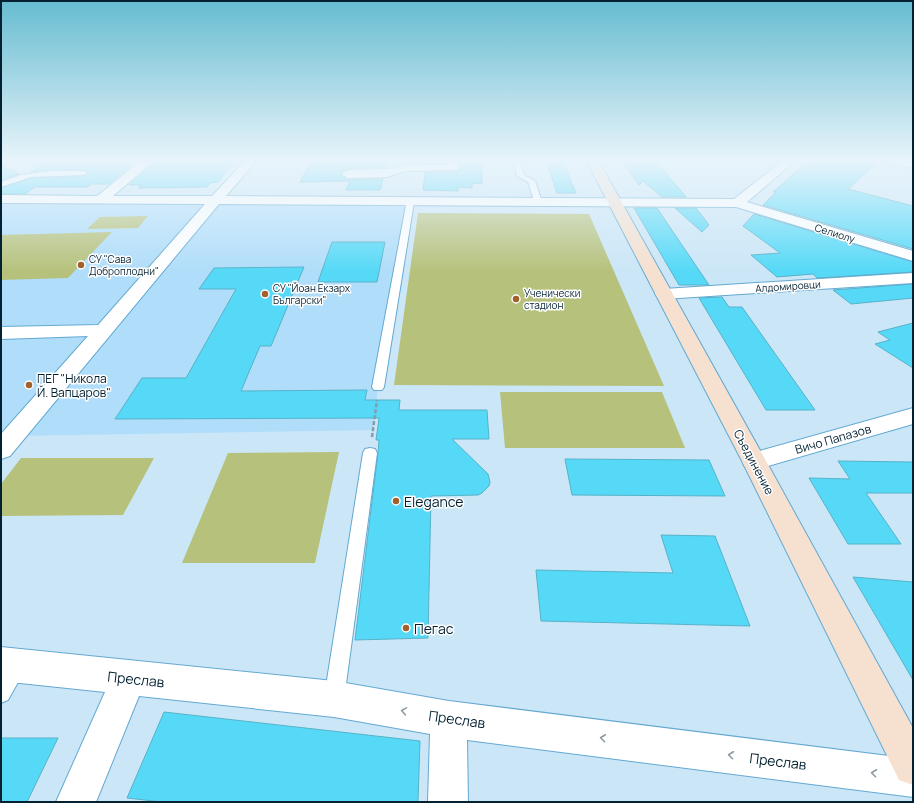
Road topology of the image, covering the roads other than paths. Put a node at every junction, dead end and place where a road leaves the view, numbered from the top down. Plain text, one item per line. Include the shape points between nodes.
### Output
1 (103, 197) edge
2 (218, 197) edge
3 (337, 197) edge
4 (536, 197) edge
5 (613, 197) edge
6 (744, 197) edge
7 (1, 199) edge
8 (100, 200) junction
9 (216, 200) junction
10 (335, 201) junction
11 (410, 202) junction
12 (538, 202) junction
13 (615, 202) junction
14 (737, 203) junction
15 (913, 256) edge
16 (913, 278) edge
17 (664, 294) junction
18 (104, 330) junction
19 (1, 333) edge
20 (378, 387) road end
21 (913, 416) edge
22 (1, 450) edge
23 (370, 453) road end
24 (754, 461) junction
25 (6, 674) edge
26 (129, 678) junction
27 (334, 699) junction
28 (449, 719) junction
29 (913, 766) edge
30 (913, 778) edge
31 (76, 802) edge
32 (448, 802) edge

1 - 8 street
2 - 9 street
3 - 10 street
4 - 12 lane
5 - 13 street, Съединение
6 - 14 street
7 - 8 street, Селиолу
8 - 9 street, Селиолу
9 - 10 street, Селиолу
9 - 18 street
10 - 11 street, Селиолу
11 - 12 street, Селиолу
11 - 20 lane
12 - 13 street, Селиолу
13 - 14 street, Селиолу
13 - 17 street, Съединение
14 - 15 street, Селиолу
16 - 17 street, Алдомировци
17 - 24 street, Съединение
18 - 19 street
18 - 22 street
21 - 24 street, Вичо Папазов
23 - 27 lane
24 - 29 street, Съединение
25 - 26 street, Преслав
26 - 27 street, Преслав
26 - 31 street
28 -> 27 street, Преслав
30 -> 28 street, Преслав
28 - 32 street

